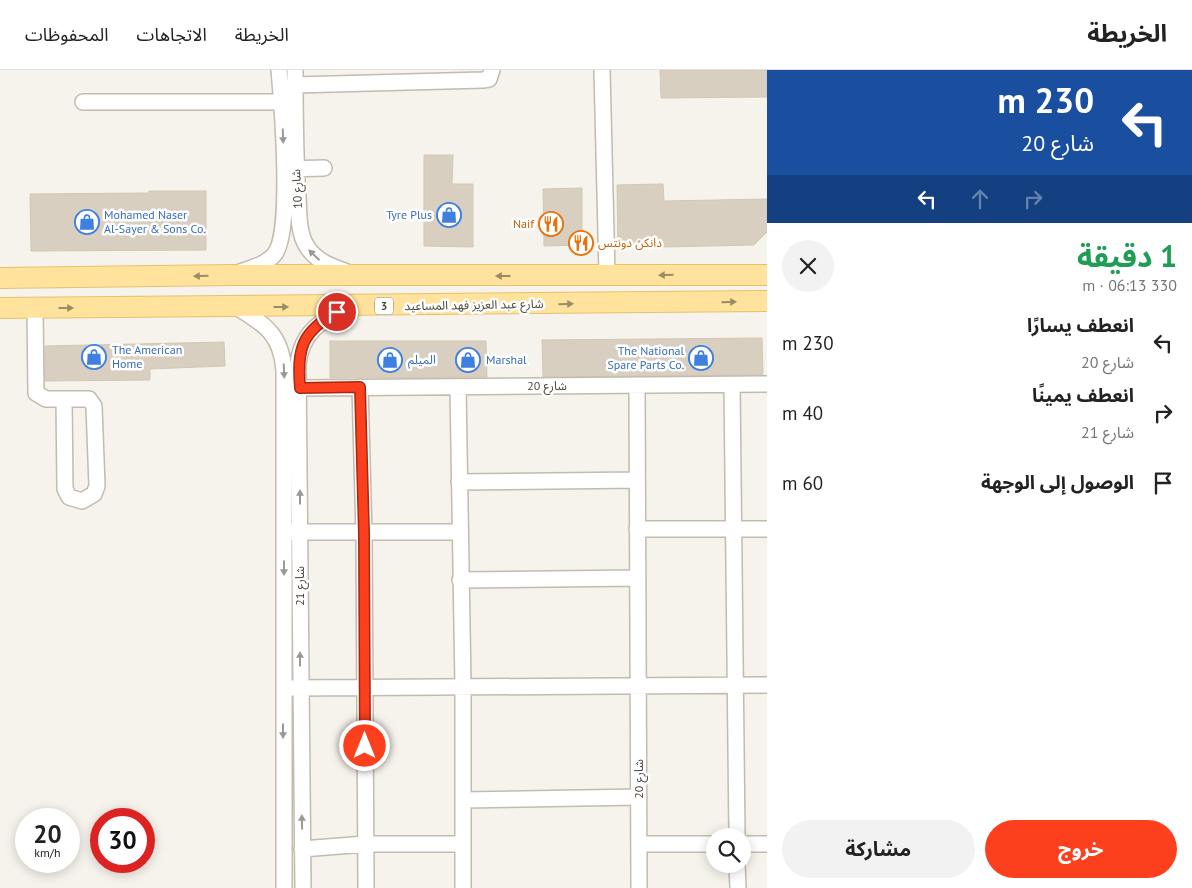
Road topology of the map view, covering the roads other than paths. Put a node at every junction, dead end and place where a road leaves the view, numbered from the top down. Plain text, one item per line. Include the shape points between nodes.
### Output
1 (279, 70) edge
2 (492, 70) edge
3 (602, 70) edge
4 (295, 77) edge
5 (329, 77) edge
6 (83, 102) dead end
7 (288, 102) junction
8 (324, 168) dead end
9 (290, 169) junction
10 (232, 275) junction
11 (607, 275) junction
12 (767, 275) edge
13 (358, 276) junction
14 (156, 277) junction
15 (0, 278) edge
16 (762, 304) edge
17 (348, 307) junction
18 (0, 308) edge
19 (31, 308) junction
20 (238, 308) junction
21 (767, 384) edge
22 (636, 385) junction
23 (732, 385) junction
24 (458, 386) junction
25 (360, 387) junction
26 (300, 388) junction
27 (64, 399) junction
28 (637, 480) junction
29 (459, 482) junction
30 (767, 528) edge
31 (637, 529) junction
32 (734, 529) junction
33 (284, 532) junction
34 (460, 532) junction
35 (300, 533) junction
36 (364, 534) junction
37 (638, 578) junction
38 (460, 580) junction
39 (639, 685) junction
40 (737, 685) junction
41 (767, 685) edge
42 (365, 686) junction
43 (463, 686) junction
44 (283, 688) junction
45 (300, 688) junction
46 (639, 797) junction
47 (463, 800) junction
48 (737, 828) edge
49 (365, 844) junction
50 (463, 844) junction
51 (639, 844) junction
52 (706, 844) edge
53 (751, 844) edge
54 (767, 844) edge
55 (302, 848) junction
56 (737, 873) edge
57 (284, 888) edge
58 (303, 888) edge
59 (366, 888) edge
60 (463, 888) edge
61 (640, 888) edge
62 (738, 888) edge

1 - 7 street, شارع 10
2 - 5 street via 489,79 482,80
3 - 11 street
4 - 5 street
4 - 7 street, شارع 10
6 - 7 street
7 - 9 street, شارع 10
8 - 9 street
9 - 10 street, شارع 10 via 283,233 278,248 266,261
13 -> 9 street, شارع 10 via 325,263 306,247
10 - 13 main road
10 -> 14 main road
12 -> 11 main road
11 -> 13 main road
14 - 15 main road
14 - 19 main road via 132,287 19,290 16,300 19,306
17 -> 16 main road, شارع عبد العزيز فهد المساعيد / 3
20 -> 17 main road, شارع عبد العزيز فهد المساعيد / 3
17 - 26 street, شارع 21 via 318,324 301,344 298,364
18 - 19 main road, شارع عبد العزيز فهد المساعيد / 3
19 -> 20 main road, شارع عبد العزيز فهد المساعيد / 3
19 - 27 street via 36,392 42,398
20 -> 33 street, شارع 21 via 264,324 282,351
21 - 23 street, شارع 20
22 - 23 street, شارع 20
22 - 24 street, شارع 20
22 - 28 street, شارع 20
23 - 32 street
24 - 25 street, شارع 20
24 - 29 street
25 - 26 street, شارع 20
25 - 36 street
35 -> 26 street, شارع 21
27 - 27 street via 89,399 94,406 97,486 94,494 82,501 69,496 64,489
28 - 29 street
28 - 31 street, شارع 20
29 - 34 street
30 - 32 street
31 - 32 street
31 - 37 street, شارع 20
32 - 40 street
33 - 35 street
33 -> 44 street, شارع 21
34 - 36 street
34 - 38 street
35 - 36 street
45 -> 35 street, شارع 21
36 - 42 street
37 - 38 street
37 - 39 street, شارع 20
38 - 43 street
39 - 40 street
39 - 43 street
39 - 46 street, شارع 20
40 - 41 street
40 - 48 street
42 - 43 street
42 - 45 street
42 - 49 street
43 - 47 street
44 - 45 street
44 -> 57 street, شارع 21
55 -> 45 street, شارع 21
46 - 47 street
46 - 51 street, شارع 20
47 - 50 street
49 - 50 street
49 - 55 street
49 - 59 street
50 - 60 street
51 - 52 street
51 - 61 street, شارع 20
53 - 54 street
55 - 58 street, شارع 21
56 - 62 street

